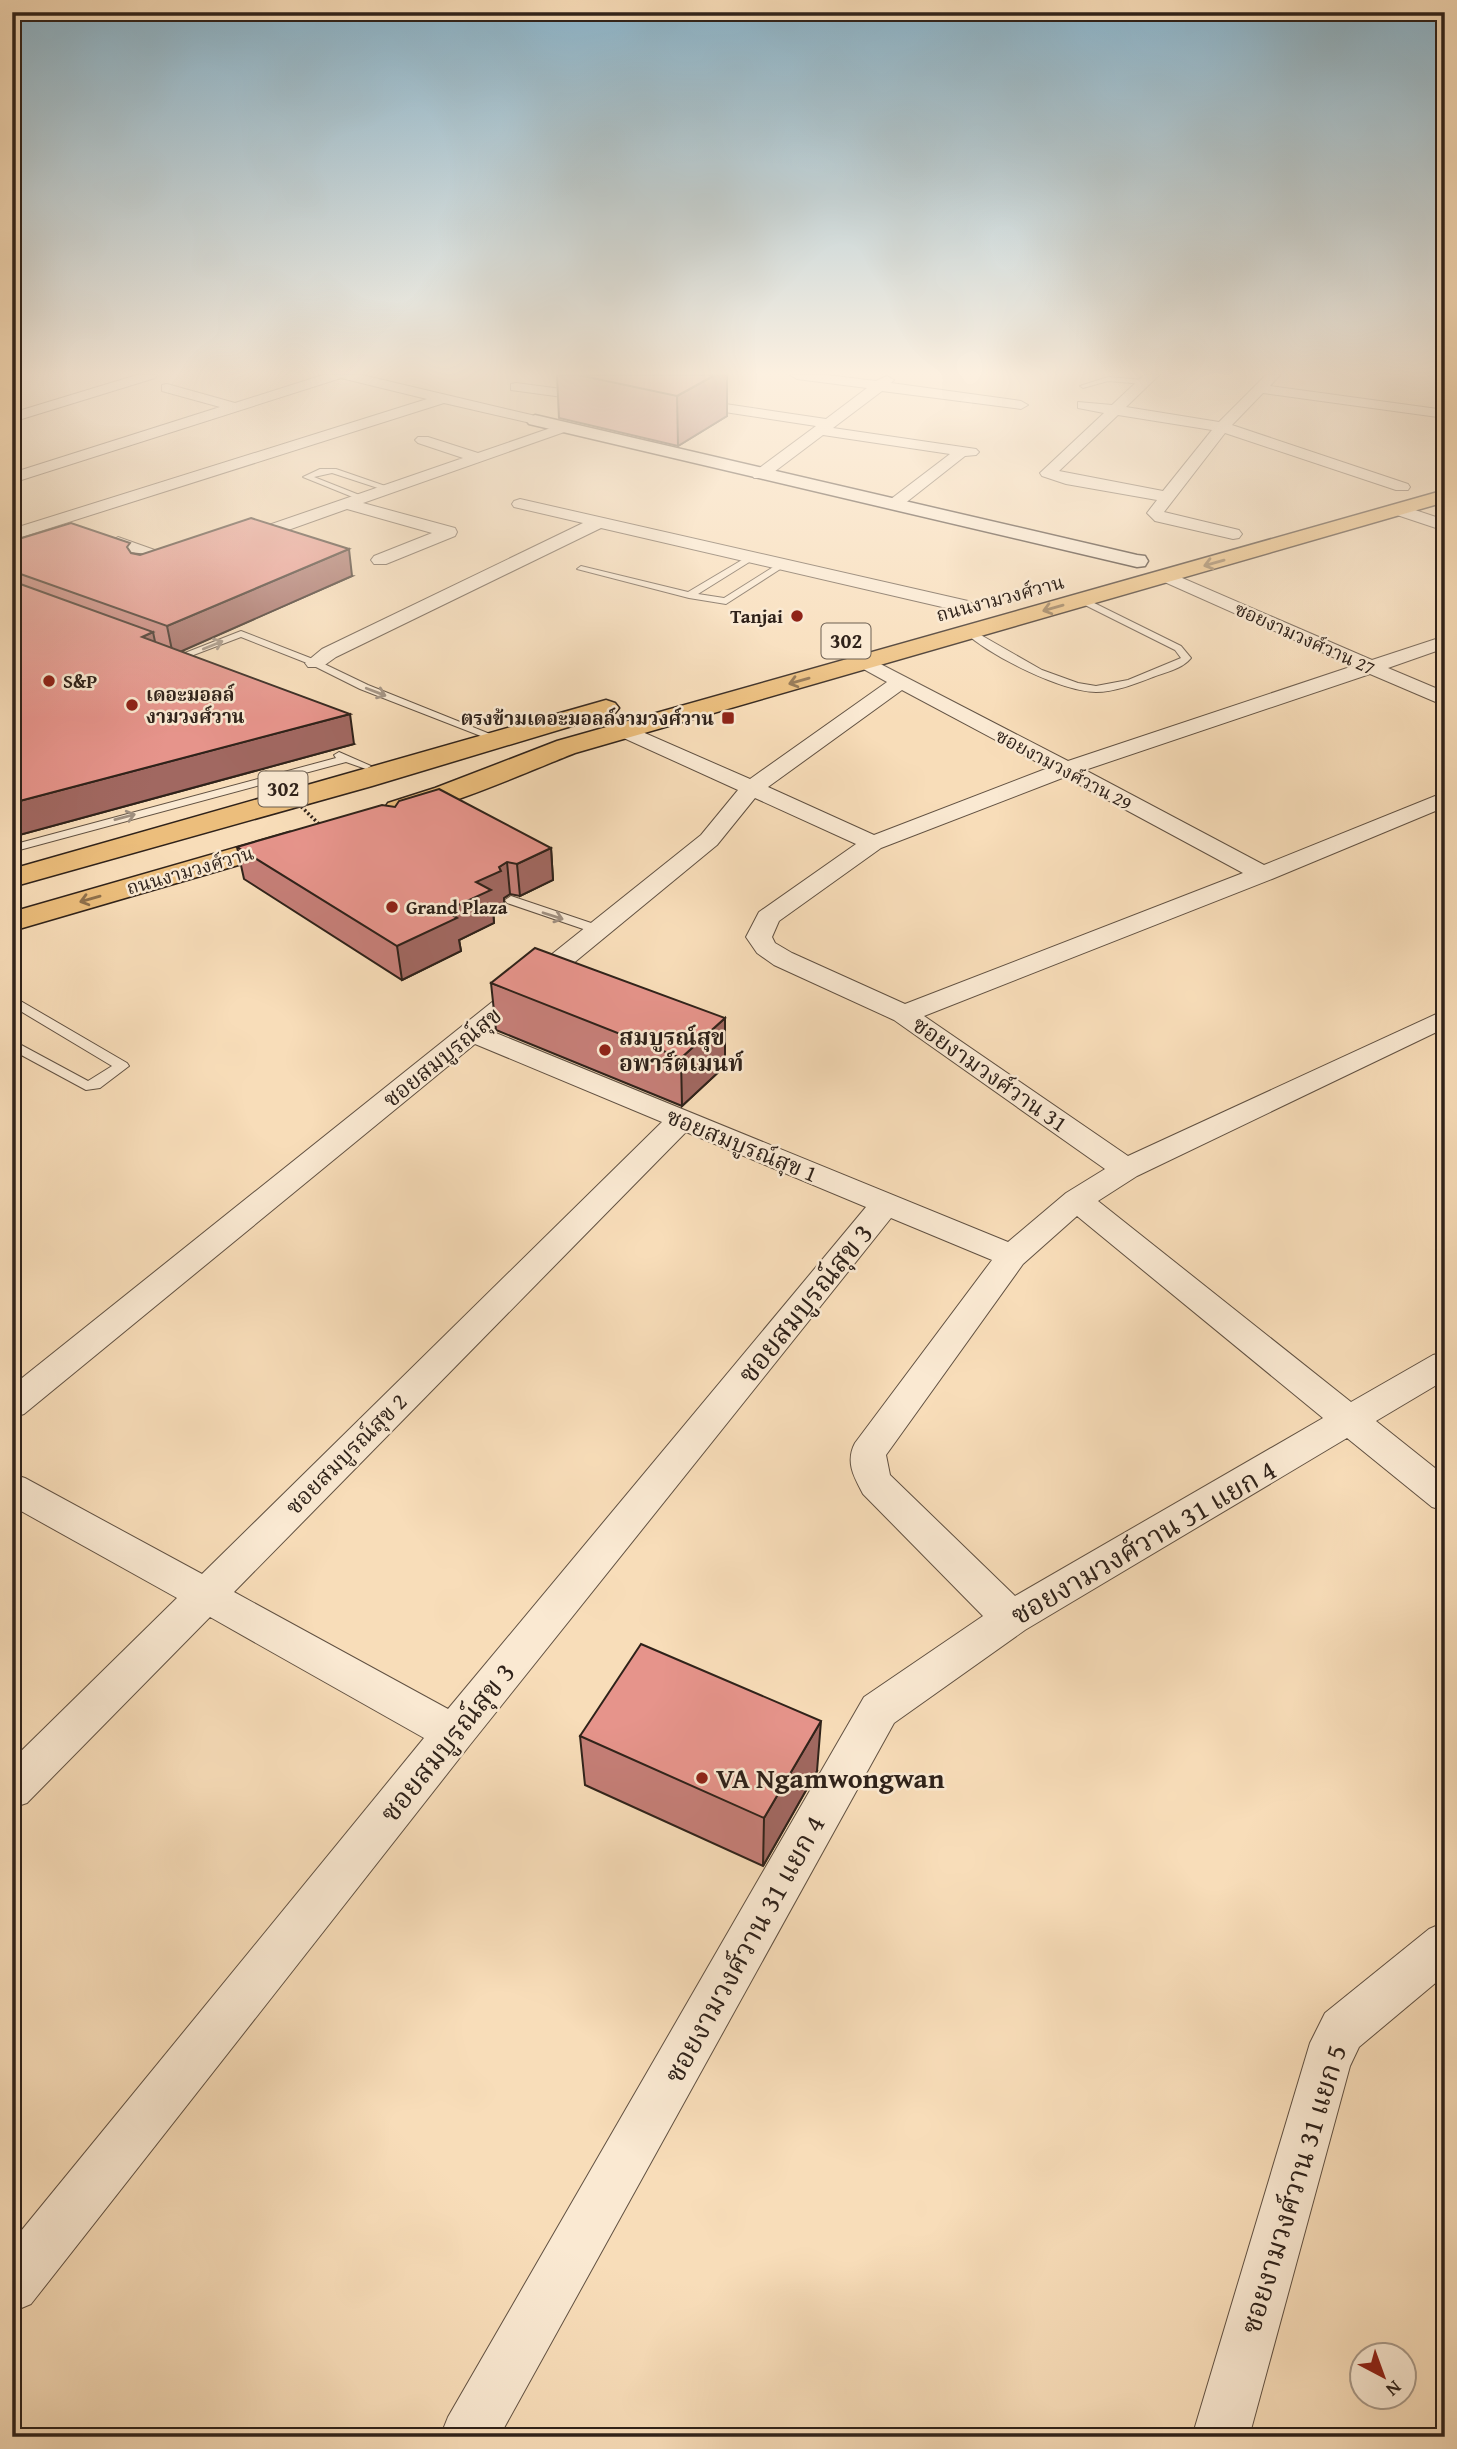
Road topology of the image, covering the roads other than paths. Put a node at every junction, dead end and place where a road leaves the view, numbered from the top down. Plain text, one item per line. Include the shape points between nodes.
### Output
1 (156, 489) edge
2 (332, 489) edge
3 (390, 489) edge
4 (823, 489) edge
5 (914, 489) edge
6 (1124, 489) edge
7 (1173, 489) edge
8 (1394, 489) edge
9 (1445, 496) edge
10 (1167, 497) junction
11 (1363, 498) dead end
12 (355, 501) junction
13 (520, 504) dead end
14 (892, 505) junction
15 (1400, 510) junction
16 (643, 517) dead end
17 (601, 521) junction
18 (1445, 526) edge
19 (627, 527) junction
20 (1239, 532) joint
21 (12, 535) edge
22 (118, 542) edge
23 (1197, 544) dead end
24 (223, 547) edge
25 (755, 556) junction
26 (380, 560) dead end
27 (1137, 561) junction
28 (1163, 565) junction
29 (781, 566) junction
30 (581, 569) dead end
31 (145, 573) edge
32 (1085, 575) dead end
33 (689, 595) junction
34 (994, 600) dead end
35 (1082, 600) junction
36 (968, 607) junction
37 (928, 618) dead end
38 (969, 632) junction
39 (1445, 642) edge
40 (163, 657) edge
41 (865, 662) junction
42 (315, 663) junction
43 (1370, 667) junction
44 (901, 681) junction
45 (1445, 700) edge
46 (622, 704) dead end
47 (624, 731) junction
48 (561, 735) junction
49 (491, 736) junction
50 (330, 751) edge
51 (1064, 770) junction
52 (366, 782) junction
53 (751, 789) junction
54 (1445, 799) edge
55 (322, 831) edge
56 (873, 843) junction
57 (12, 849) edge
58 (12, 864) edge
59 (1263, 874) junction
60 (12, 878) edge
61 (12, 898) edge
62 (511, 900) dead end
63 (12, 922) edge
64 (596, 929) junction
65 (12, 1000) edge
66 (904, 1014) junction
67 (1445, 1018) edge
68 (472, 1033) junction
69 (12, 1044) edge
70 (681, 1119) junction
71 (1126, 1169) junction
72 (1077, 1200) junction
73 (886, 1204) junction
74 (1012, 1256) junction
75 (1445, 1364) edge
76 (12, 1405) edge
77 (1350, 1420) junction
78 (12, 1488) edge
79 (1445, 1497) edge
80 (205, 1596) junction
81 (1011, 1618) junction
82 (454, 1733) junction
83 (12, 1789) edge
84 (1445, 1945) edge
85 (12, 2284) edge
86 (468, 2437) edge
87 (1220, 2437) edge

1 - 21 street
2 - 12 lane
3 - 12 street
4 - 14 street
5 - 14 street
6 - 10 street
7 - 10 street
8 - 11 main road
9 - 15 main road, ถนนงามวงศ์วาน / 302
10 - 20 street via 1156,515
12 - 24 street
12 - 26 street via 449,532
13 - 17 street
14 - 27 street
15 - 18 street
15 -> 28 main road, ถนนงามวงศ์วาน / 302
16 - 19 street
17 - 19 street
17 - 42 street
19 - 25 street
20 - 23 main road
22 - 31 street via 181,561
25 - 29 street
25 - 33 lane
27 - 28 main road, ถนนงามวงศ์วาน / 302
27 - 32 main road, ถนนงามวงศ์วาน / 302
28 - 35 main road, ถนนงามวงศ์วาน / 302
28 - 43 street, ซอยงามวงศ์วาน 27
29 - 33 lane via 729,600
29 - 36 street
30 - 33 lane
34 - 36 main road, ถนนงามวงศ์วาน
35 -> 38 main road, ถนนงามวงศ์วาน / 302
35 - 38 lane via 1178,648 1186,658 1112,687 1090,688 1056,680
36 - 37 main road, ถนนงามวงศ์วาน
38 - 41 main road, ถนนงามวงศ์วาน / 302
39 - 43 street
40 -> 42 lane via 175,661 241,634
41 - 44 street, ซอยงามวงศ์วาน 29
41 -> 47 main road, ถนนงามวงศ์วาน / 302
42 -> 49 lane
43 - 45 street, ซอยงามวงศ์วาน 27
43 - 51 street
44 - 51 street, ซอยงามวงศ์วาน 29
44 - 53 street, ซอยสมบูรณ์สุข
46 - 48 main road, ถนนงามวงศ์วาน / 302
47 - 48 main road, ถนนงามวงศ์วาน / 302
47 - 53 street
48 - 49 main road, ถนนงามวงศ์วาน / 302
48 - 52 main road, ถนนงามวงศ์วาน / 302
49 - 52 main road, ถนนงามวงศ์วาน / 302
50 - 52 lane
51 - 56 street
51 - 59 street, ซอยงามวงศ์วาน 29
57 -> 52 lane
52 - 58 main road, ถนนงามวงศ์วาน / 302
52 - 60 main road, ถนนงามวงศ์วาน / 302
52 - 61 main road, ถนนงามวงศ์วาน / 302
53 - 56 street
53 - 64 street, ซอยสมบูรณ์สุข via 709,840
54 - 59 street
55 -> 63 main road, ถนนงามวงศ์วาน / 302
56 - 66 street, ซอยงามวงศ์วาน 31 via 768,917 759,937 783,959
59 - 66 street
62 -> 64 lane
64 - 68 street, ซอยสมบูรณ์สุข
65 - 69 lane via 122,1066 86,1086
66 - 71 street, ซอยงามวงศ์วาน 31
67 - 71 street
68 - 70 street, ซอยสมบูรณ์สุข 1
68 - 76 street, ซอยสมบูรณ์สุข
70 - 73 street, ซอยสมบูรณ์สุข 1
70 - 80 street, ซอยสมบูรณ์สุข 2
71 - 72 street
72 - 74 street
72 - 77 street
73 - 74 street, ซอยสมบูรณ์สุข 1
73 - 82 street, ซอยสมบูรณ์สุข 3
74 - 81 street via 869,1453 876,1484
75 - 77 street, ซอยงามวงศ์วาน 31 แยก 4
77 - 79 street
77 - 81 street, ซอยงามวงศ์วาน 31 แยก 4
78 - 80 street
80 - 82 street
80 - 83 street, ซอยสมบูรณ์สุข 2
81 - 86 street, ซอยงามวงศ์วาน 31 แยก 4 via 879,1710
82 - 85 street, ซอยสมบูรณ์สุข 3
84 - 87 street, ซอยงามวงศ์วาน 31 แยก 5 via 1342,2030 1327,2060

